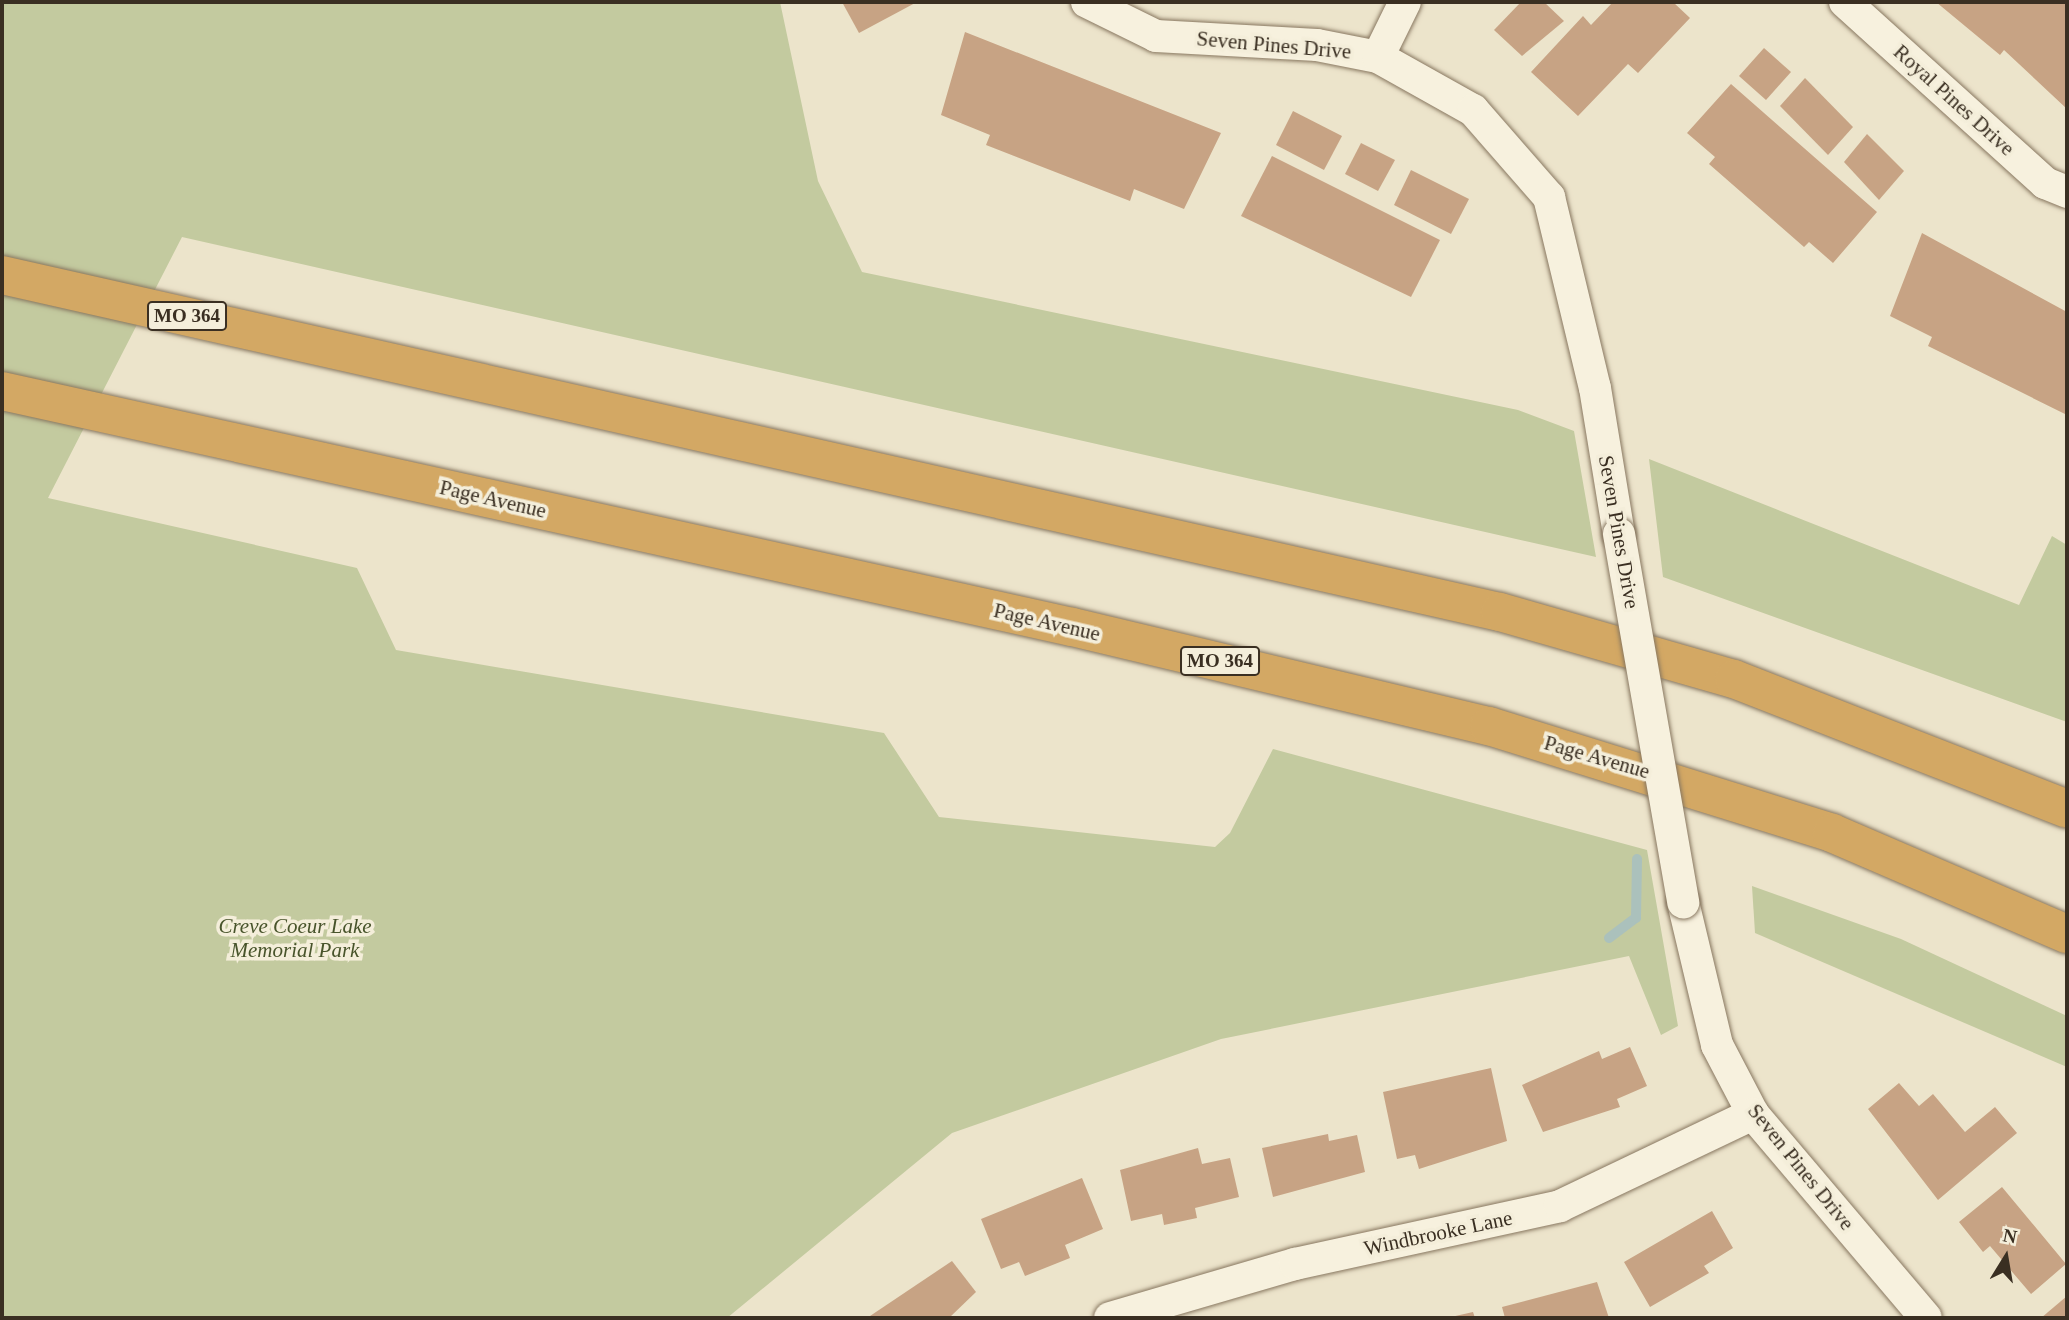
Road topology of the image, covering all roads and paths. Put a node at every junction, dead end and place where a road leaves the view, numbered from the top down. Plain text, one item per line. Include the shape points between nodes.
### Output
1 (1087, 2) edge
2 (1405, 2) edge
3 (1845, 2) edge
4 (1378, 57) junction
5 (2067, 192) edge
6 (2, 275) edge
7 (2, 391) edge
8 (2067, 809) edge
9 (2067, 934) edge
10 (1753, 1114) junction
11 (1110, 1318) edge
12 (1926, 1318) edge

1 - 4 street, Seven Pines Drive via 1156,36 1317,45
2 - 4 street
3 - 5 street, Royal Pines Drive via 2045,183
4 - 10 street, Seven Pines Drive, bridge via 1473,110 1549,197 1595,388 1683,902 1717,1045
6 - 8 highway, MO 364 via 1214,543 1601,639 1855,721
7 - 9 highway, Page Avenue / MO 364 via 1085,630 1515,733 1832,833
10 - 11 street, Windbrooke Lane via 1560,1206 1294,1264
10 - 12 street, Seven Pines Drive

